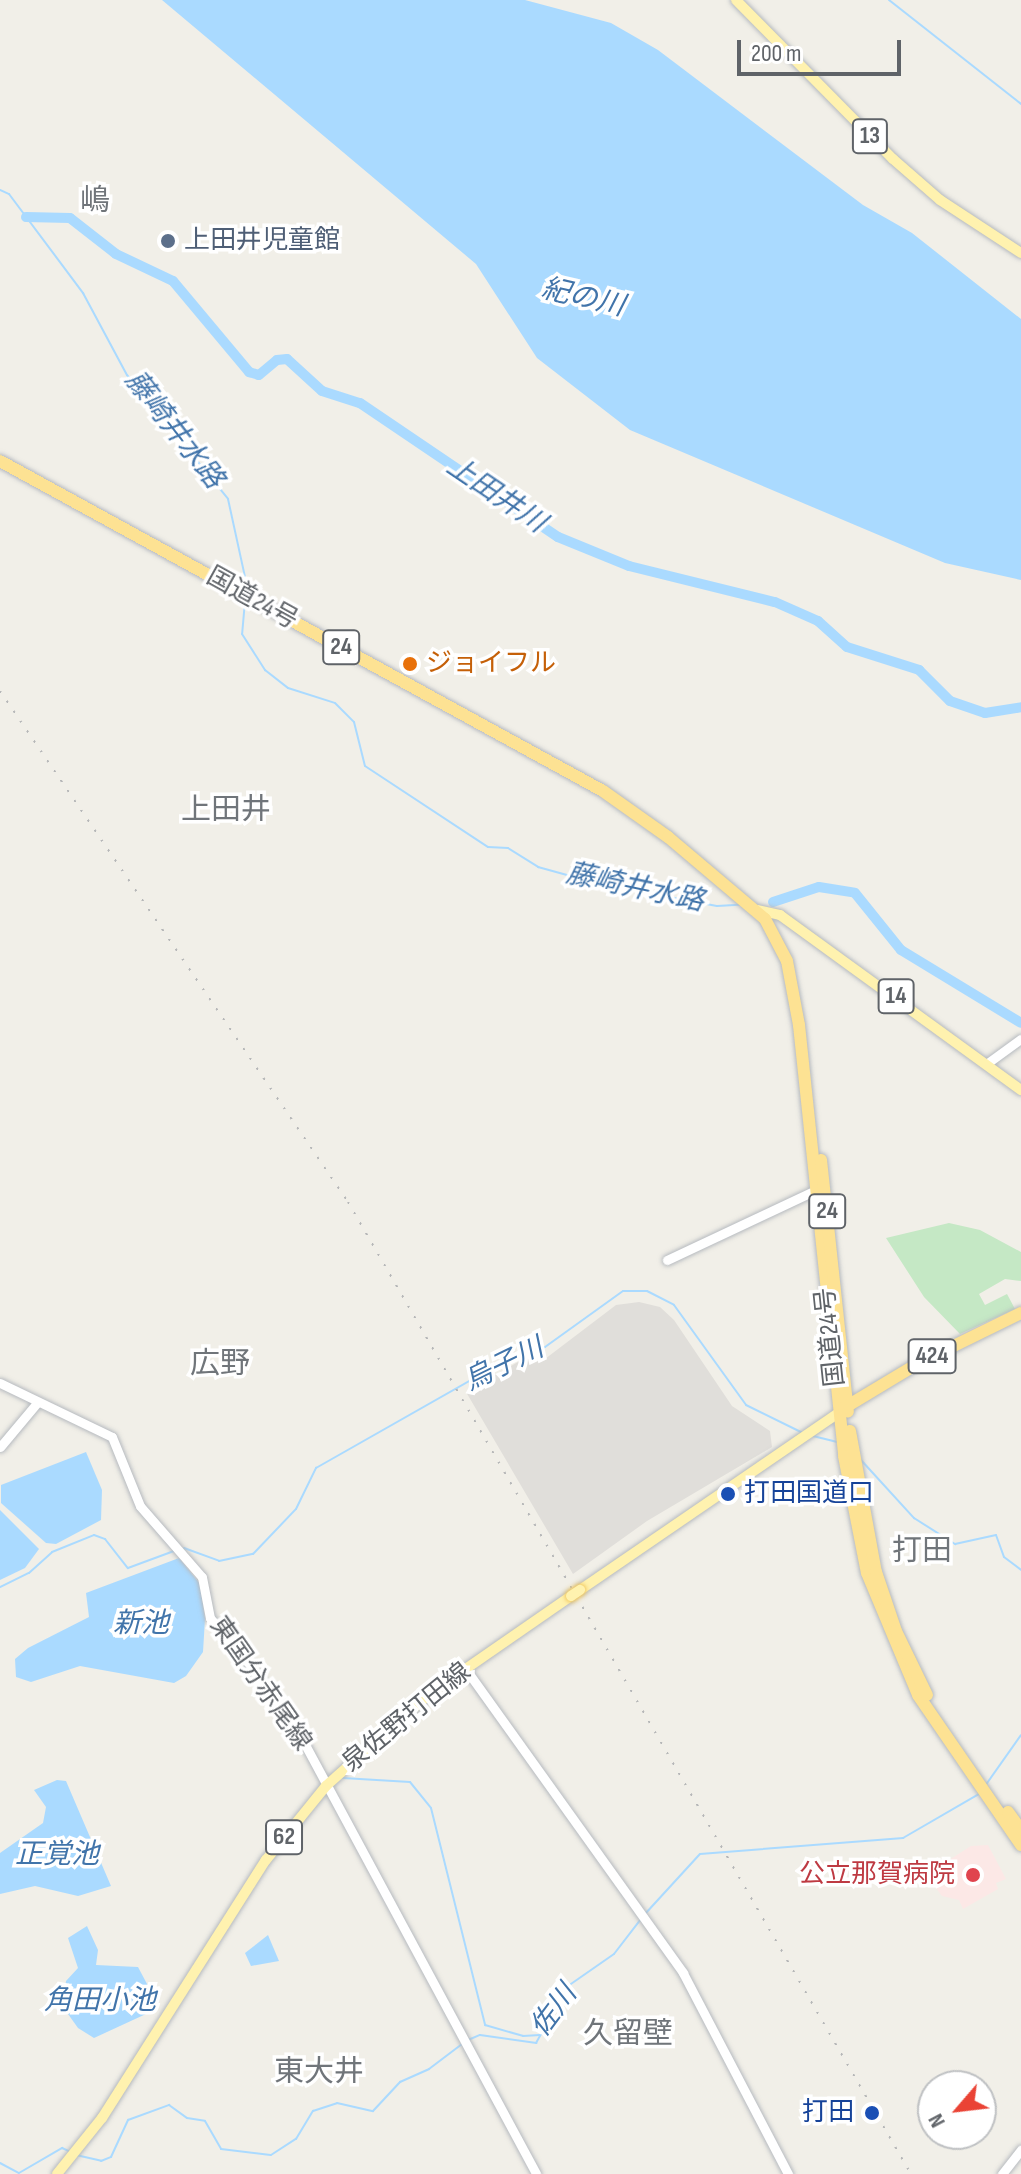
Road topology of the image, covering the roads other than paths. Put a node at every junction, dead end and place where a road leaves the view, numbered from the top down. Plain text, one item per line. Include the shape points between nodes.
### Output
1 (736, 0) edge
2 (1021, 253) edge
3 (0, 461) edge
4 (762, 910) junction
5 (1021, 1039) edge
6 (989, 1062) junction
7 (1021, 1090) edge
8 (816, 1190) junction
9 (667, 1260) dead end
10 (1021, 1313) edge
11 (0, 1383) edge
12 (36, 1404) junction
13 (843, 1409) junction
14 (0, 1447) edge
15 (465, 1668) junction
16 (326, 1786) junction
17 (991, 1796) junction
18 (1021, 1830) edge
19 (1021, 1845) edge
20 (1021, 2150) edge
21 (57, 2174) edge
22 (536, 2174) edge
23 (788, 2174) edge
24 (1002, 2174) edge

1 - 2 main road, 13 via 893,159 940,200
3 - 4 highway, 国道24号 / 24 via 606,792
4 - 6 main road, 14
4 - 8 highway, 国道24号 / 24 via 791,974
4 - 13 highway, 国道24号 / 24 via 791,947 797,969
5 - 6 street
6 - 7 main road, 14
8 - 9 street
8 - 13 highway, 国道24号 / 24
10 - 13 highway, 424
11 - 12 street, 東国分赤尾線
12 - 14 street
12 - 16 street, 東国分赤尾線 via 79,1417 112,1437 140,1506 202,1577 210,1618 293,1725
13 - 15 main road, 泉佐野打田線 / 62
13 - 17 highway, 国道24号 / 24 via 869,1545 896,1631 939,1716
15 - 16 main road, 泉佐野打田線 / 62 via 374,1738
15 - 23 street via 643,1914 716,2031
16 - 21 main road, 泉佐野打田線 / 62 via 257,1872
16 - 22 street, 東国分赤尾線
17 - 18 highway, 国道24号 / 24
17 - 19 highway, 国道24号 / 24
20 - 24 street

